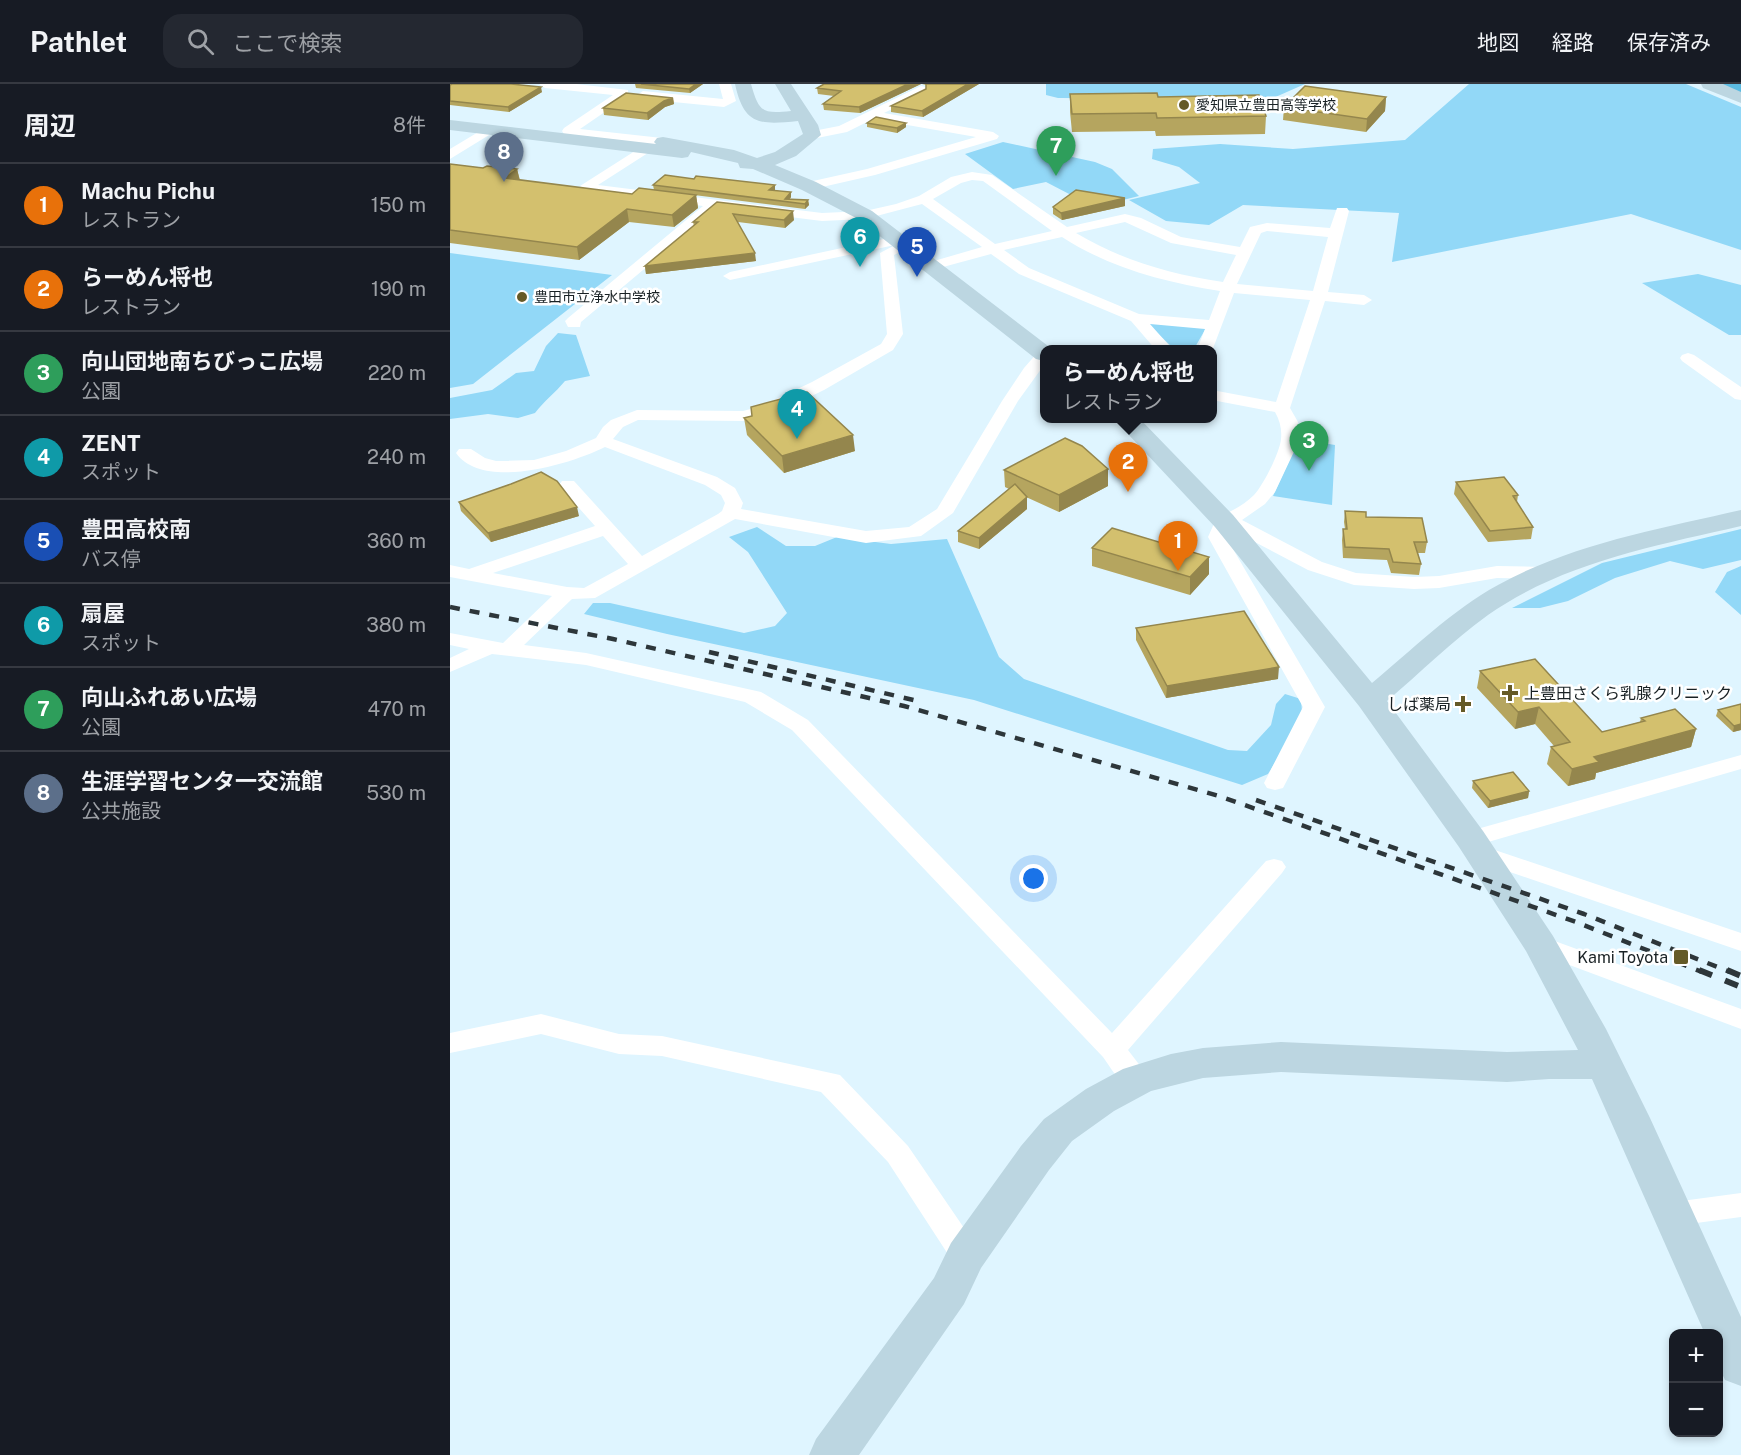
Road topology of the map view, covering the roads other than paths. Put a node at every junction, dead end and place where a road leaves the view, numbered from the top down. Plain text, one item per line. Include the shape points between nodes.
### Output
1 (545, 84) edge
2 (637, 84) edge
3 (725, 84) edge
4 (743, 84) edge
5 (783, 84) edge
6 (1709, 84) edge
7 (582, 86) edge
8 (921, 90) edge
9 (624, 93) junction
10 (1741, 98) edge
11 (802, 115) junction
12 (873, 115) junction
13 (450, 118) edge
14 (450, 125) edge
15 (490, 129) junction
16 (568, 131) junction
17 (812, 135) junction
18 (655, 145) junction
19 (450, 155) edge
20 (759, 165) junction
21 (809, 186) junction
22 (924, 200) junction
23 (715, 203) junction
24 (1342, 211) dead end
25 (865, 215) junction
26 (1065, 231) junction
27 (1336, 233) junction
28 (901, 243) junction
29 (991, 249) junction
30 (1245, 252) junction
31 (932, 266) junction
32 (730, 276) dead end
33 (1229, 286) junction
34 (1319, 296) junction
35 (1364, 300) dead end
36 (1136, 318) junction
37 (574, 324) dead end
38 (1215, 325) junction
39 (1160, 345) edge
40 (1207, 345) edge
41 (1040, 352) edge
42 (1688, 358) dead end
43 (1040, 359) edge
44 (1741, 378) edge
45 (1723, 382) junction
46 (1741, 395) edge
47 (1217, 396) edge
48 (1282, 408) junction
49 (1130, 423) edge
50 (604, 441) junction
51 (465, 453) dead end
52 (568, 485) dead end
53 (731, 513) junction
54 (1741, 518) edge
55 (1224, 521) junction
56 (607, 528) junction
57 (640, 565) junction
58 (450, 571) edge
59 (1545, 573) junction
60 (471, 575) junction
61 (567, 593) junction
62 (450, 639) edge
63 (498, 648) junction
64 (450, 666) edge
65 (1370, 700) junction
66 (1741, 762) edge
67 (1275, 783) dead end
68 (1479, 851) junction
69 (1274, 867) dead end
70 (1741, 942) edge
71 (1541, 945) junction
72 (1741, 1019) edge
73 (450, 1043) edge
74 (1112, 1050) junction
75 (1604, 1065) junction
76 (1137, 1080) junction
77 (1741, 1205) edge
78 (1674, 1214) junction
79 (966, 1256) junction
80 (1741, 1366) edge
81 (832, 1455) edge

1 - 7 street
2 - 9 street
3 - 9 street via 730,101 724,103
4 - 11 street via 755,113
5 - 11 street
6 - 10 street
7 - 9 street
8 - 12 street
9 - 16 street
11 - 17 street
12 - 17 street via 843,129
12 - 21 street via 993,136
13 - 16 street
14 - 15 street
15 - 18 street
15 - 19 street
16 - 18 street
17 - 20 street via 786,154
18 - 20 street via 734,155
18 - 23 street via 587,186
20 - 21 street
21 - 25 street
22 - 25 street
22 - 26 street via 956,180 984,177
22 - 29 street
23 - 25 street via 822,217
23 - 37 street
24 - 27 street
25 - 28 street
26 - 29 street
26 - 30 street via 1132,218 1182,242
26 - 33 street via 1125,264 1168,277
27 - 30 street via 1263,227 1254,231
27 - 34 street
28 - 31 street
28 - 32 street
28 - 50 street via 887,253 895,334 887,346 768,410 743,416 638,415 622,419
29 - 31 street
29 - 36 street via 1024,271
30 - 33 street
31 - 41 street
33 - 34 street
33 - 38 street
34 - 35 street
34 - 48 street
36 - 38 street
36 - 39 street
38 - 40 street
42 - 45 street
43 - 53 street via 1010,401 944,513 914,532 866,537
44 - 45 street
45 - 46 street
47 - 48 street
48 - 55 street via 1289,422 1290,441 1269,488 1239,515
49 - 55 street
50 - 51 street via 551,462 517,466 475,462
50 - 53 street via 711,481 732,496
52 - 56 street
53 - 57 street
54 - 59 street via 1595,553
55 - 59 street via 1244,526 1315,566 1354,579 1414,583 1497,572
55 - 65 street
55 - 67 street via 1217,537 1314,707
56 - 57 street
56 - 60 street
57 - 61 street via 588,594
58 - 60 street
59 - 65 street via 1477,610
60 - 61 street
61 - 63 street
62 - 63 street
63 - 64 street
63 - 74 street via 586,659 753,697 800,725
65 - 68 street
66 - 68 street
68 - 70 street
68 - 71 street
69 - 74 street
71 - 72 street
71 - 75 street
73 - 79 street via 541,1024 619,1044 662,1046 830,1083 898,1154
74 - 76 street
75 - 76 street via 1507,1066 1281,1058 1203,1063
75 - 78 street
76 - 79 street via 1058,1130
77 - 78 street
78 - 80 street
79 - 81 street via 949,1291

